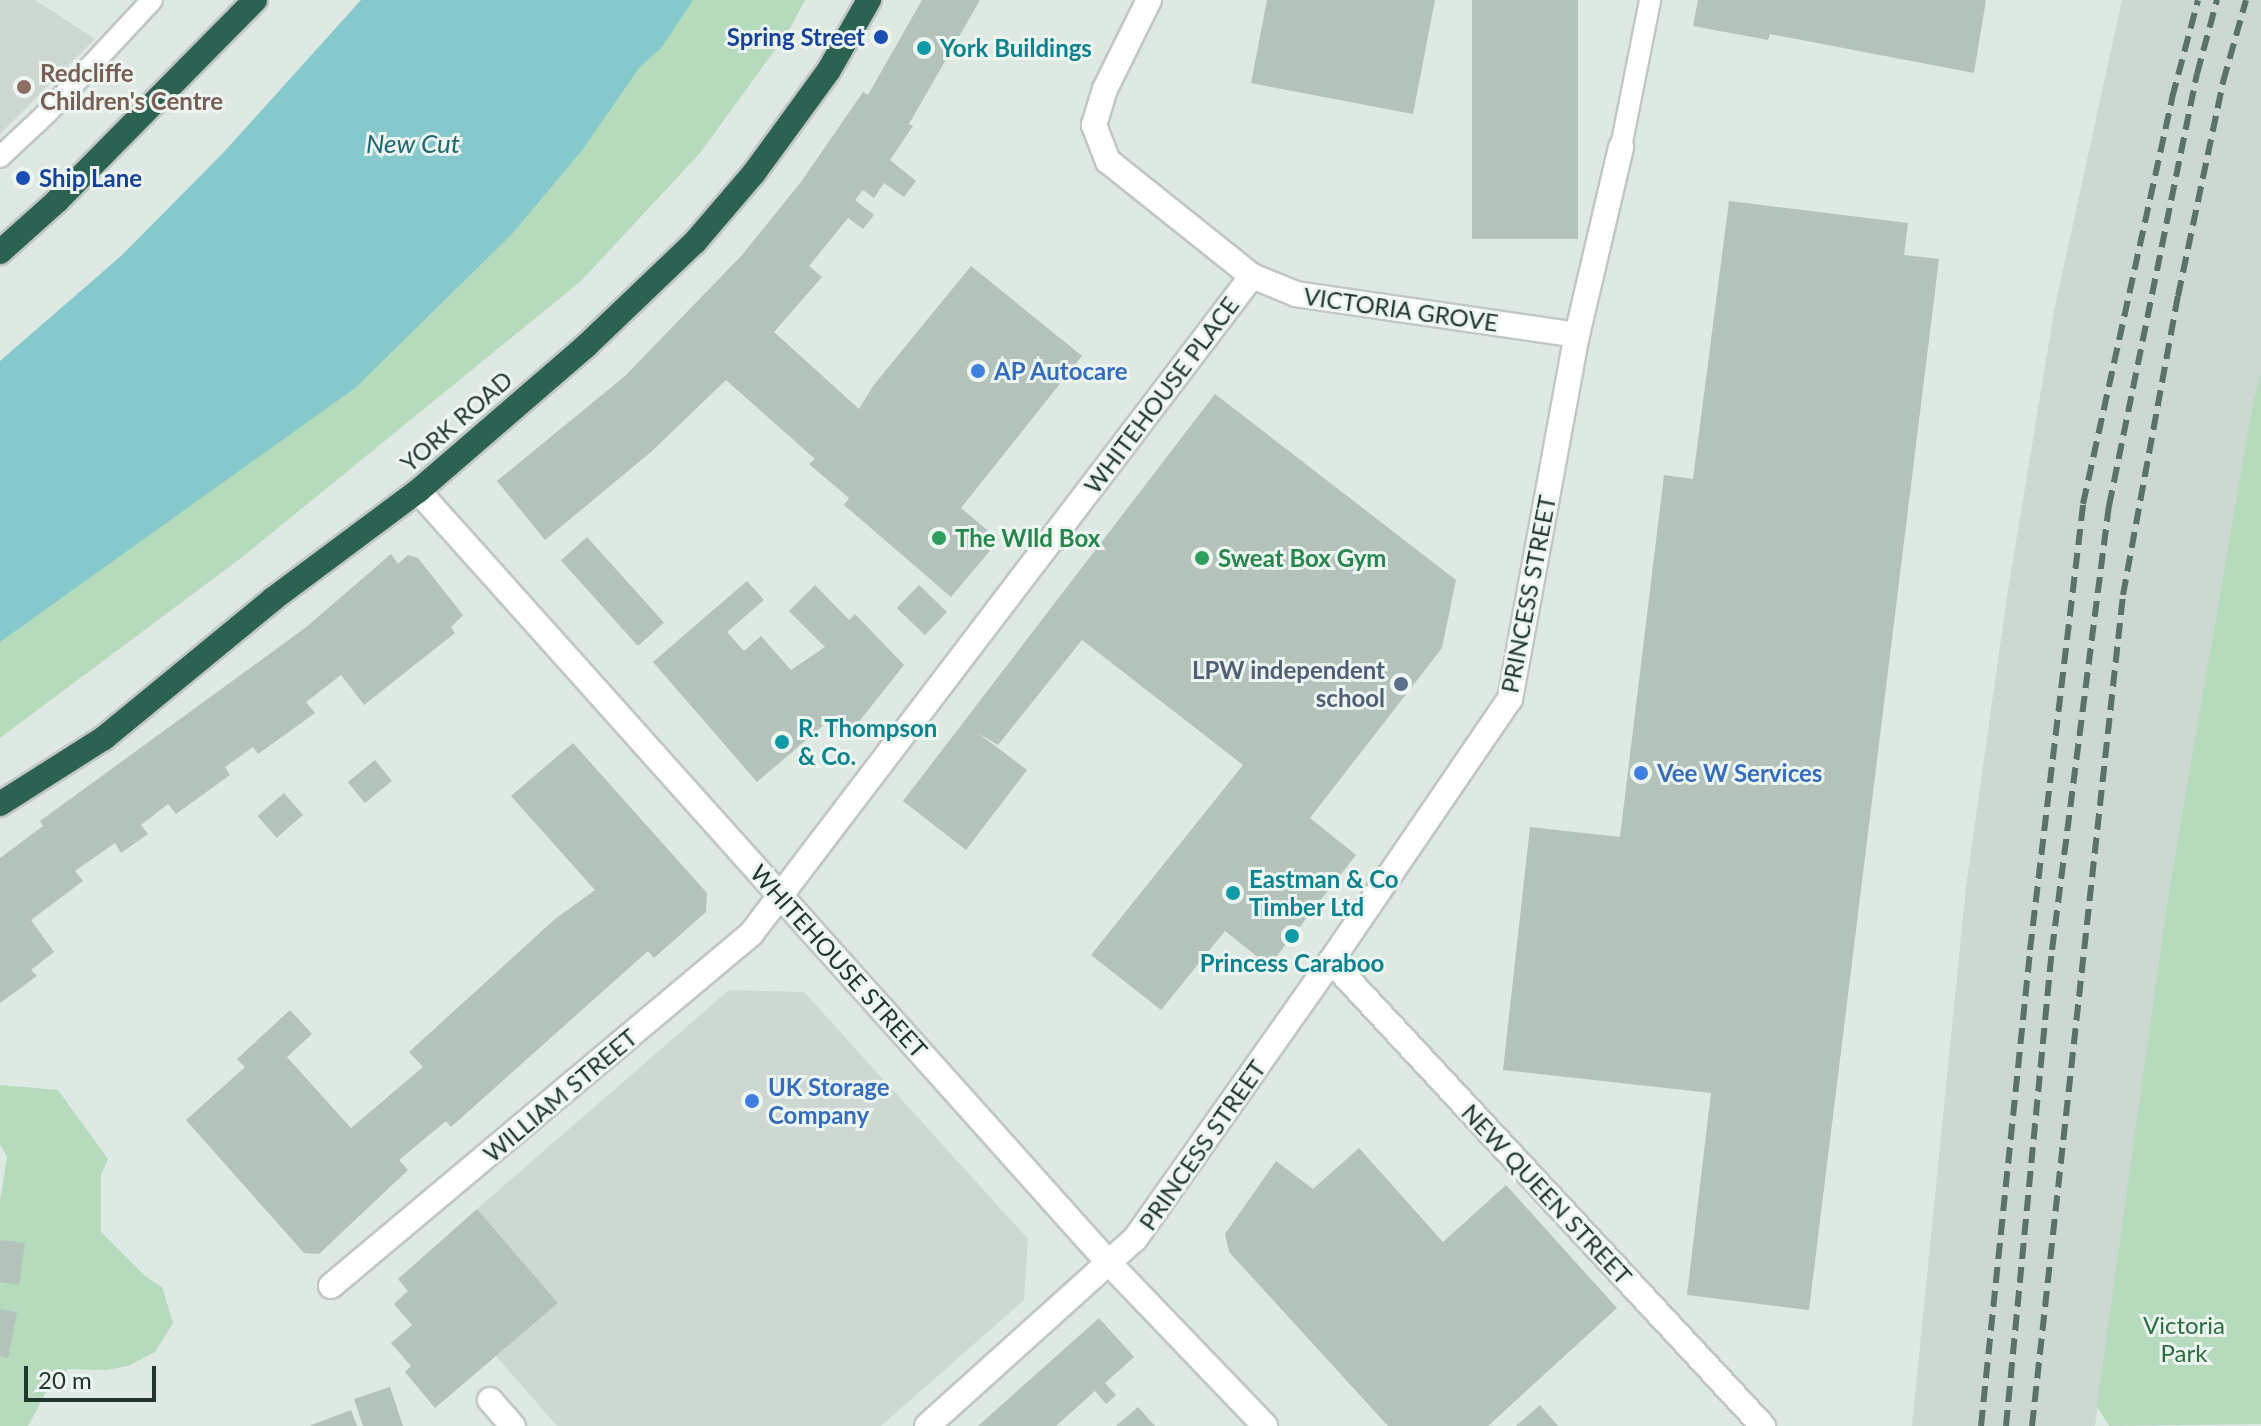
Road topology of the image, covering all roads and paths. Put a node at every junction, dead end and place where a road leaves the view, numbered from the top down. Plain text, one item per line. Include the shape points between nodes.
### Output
1 (152, 0) edge
2 (255, 0) edge
3 (869, 0) edge
4 (1149, 0) edge
5 (1650, 0) edge
6 (1621, 147) joint
7 (0, 157) edge
8 (0, 252) edge
9 (1252, 276) junction
10 (1577, 335) junction
11 (418, 491) junction
12 (0, 804) edge
13 (780, 896) junction
14 (1331, 961) junction
15 (1108, 1262) junction
16 (331, 1286) dead end
17 (490, 1400) dead end
18 (513, 1426) edge
19 (927, 1426) edge
20 (1265, 1426) edge
21 (1763, 1426) edge

1 - 7 lane
2 - 8 highway
3 - 11 highway, YORK ROAD via 820,83 695,242 586,346
4 - 9 street, VICTORIA GROVE via 1105,89 1094,125 1108,161
5 - 6 lane, PRINCESS STREET
6 - 10 street, PRINCESS STREET
9 - 10 street, VICTORIA GROVE via 1296,294
9 - 13 street, WHITEHOUSE PLACE
10 - 14 street, PRINCESS STREET via 1510,699
11 - 12 highway, YORK ROAD via 273,599 104,738
11 - 13 street, WHITEHOUSE STREET
13 - 15 street, WHITEHOUSE STREET
13 - 16 street, WILLIAM STREET via 751,934
14 - 15 street, PRINCESS STREET via 1135,1239
14 - 21 street, NEW QUEEN STREET
15 - 19 street, PRINCESS STREET
15 - 20 street, WHITEHOUSE STREET
17 - 18 street

